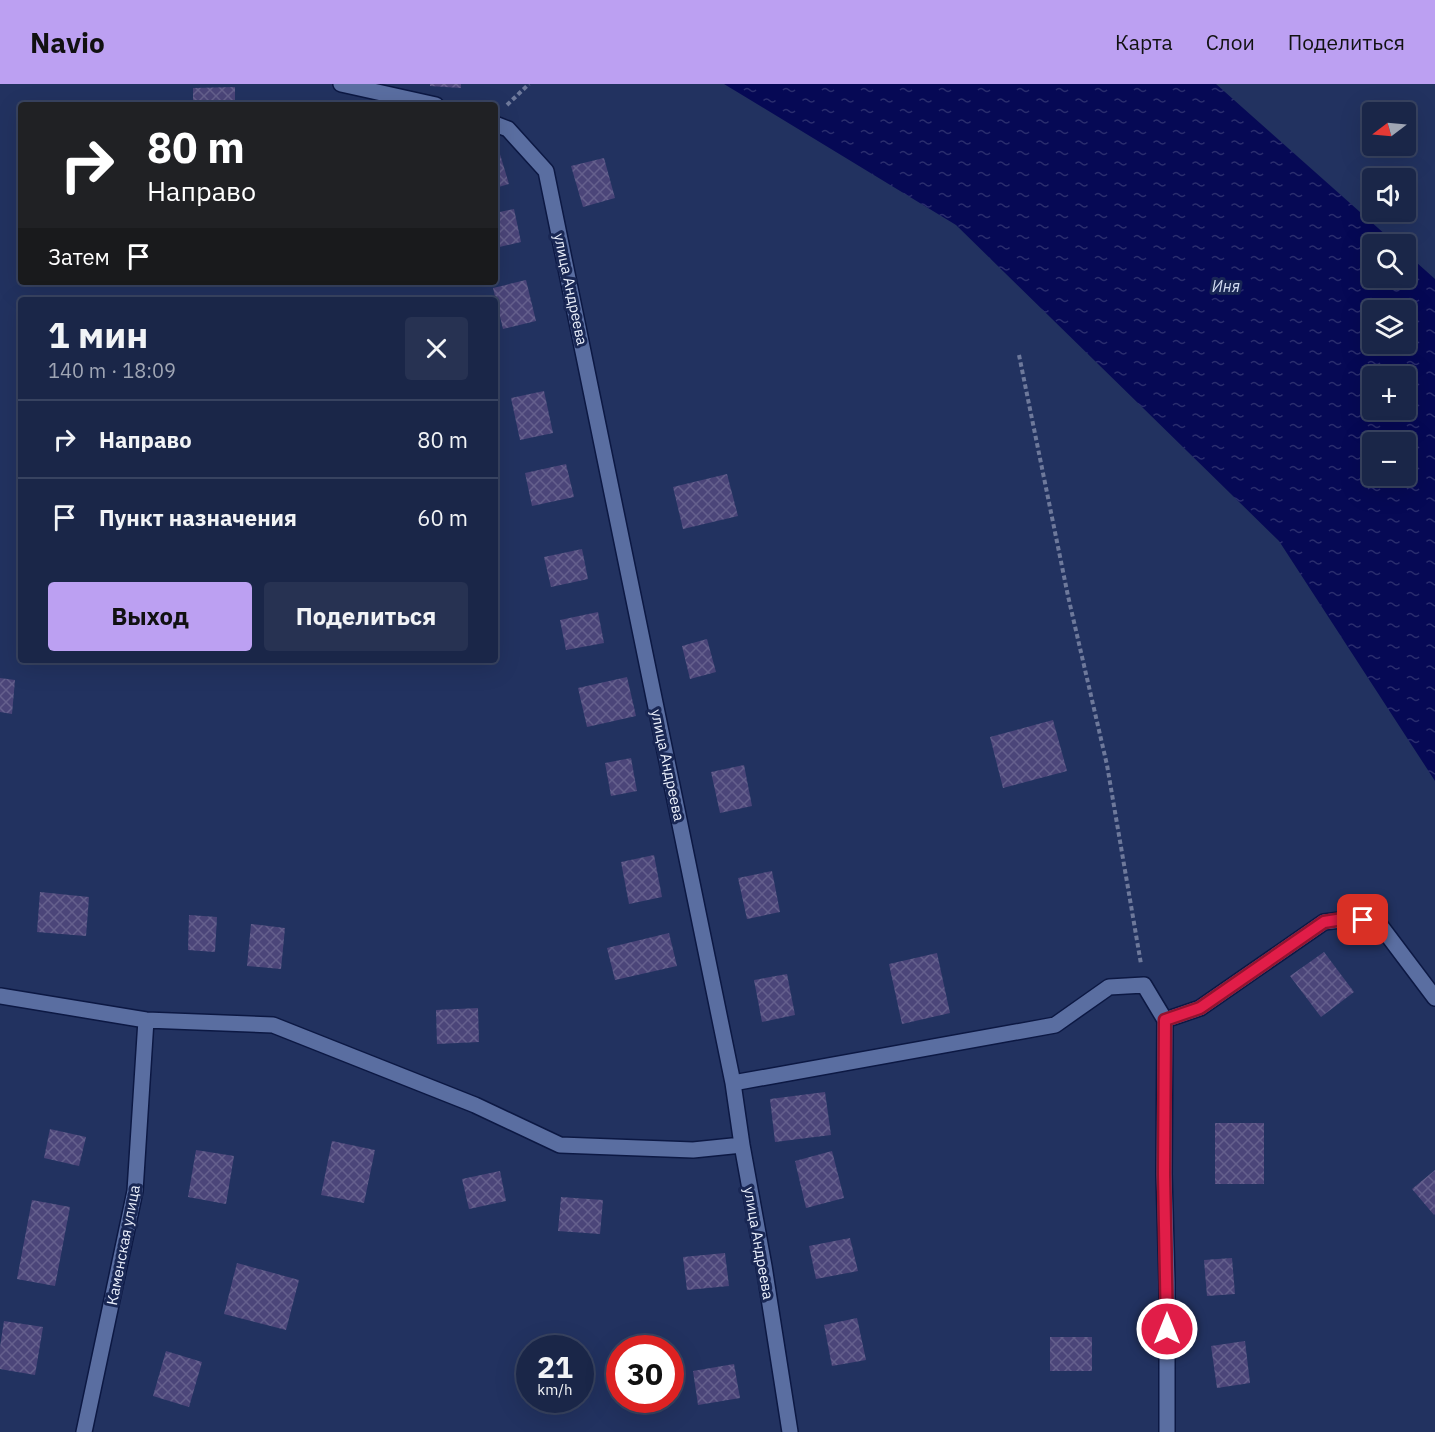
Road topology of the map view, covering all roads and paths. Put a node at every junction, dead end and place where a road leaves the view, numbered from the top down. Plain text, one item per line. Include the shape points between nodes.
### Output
1 (341, 84) edge
2 (529, 84) edge
3 (422, 102) edge
4 (504, 108) dead end
5 (498, 125) edge
6 (1019, 355) dead end
7 (1144, 985) junction
8 (0, 996) edge
9 (1435, 998) edge
10 (146, 1020) junction
11 (1165, 1020) junction
12 (733, 1083) junction
13 (742, 1145) junction
14 (84, 1432) edge
15 (789, 1432) edge
16 (1167, 1432) edge

1 - 3 street
2 - 4 path
5 - 12 street, улица Андреева via 508,129 546,171
6 - 7 path via 1107,765
7 - 11 street
7 - 12 street via 1109,987 1055,1024
8 - 10 street
9 - 11 street via 1377,921 1349,918 1324,922 1200,1008
10 - 13 street via 273,1025 475,1105 560,1145 693,1150
10 - 14 street, Каменская улица via 135,1191
11 - 16 street
12 - 13 street, улица Андреева
13 - 15 street, улица Андреева

